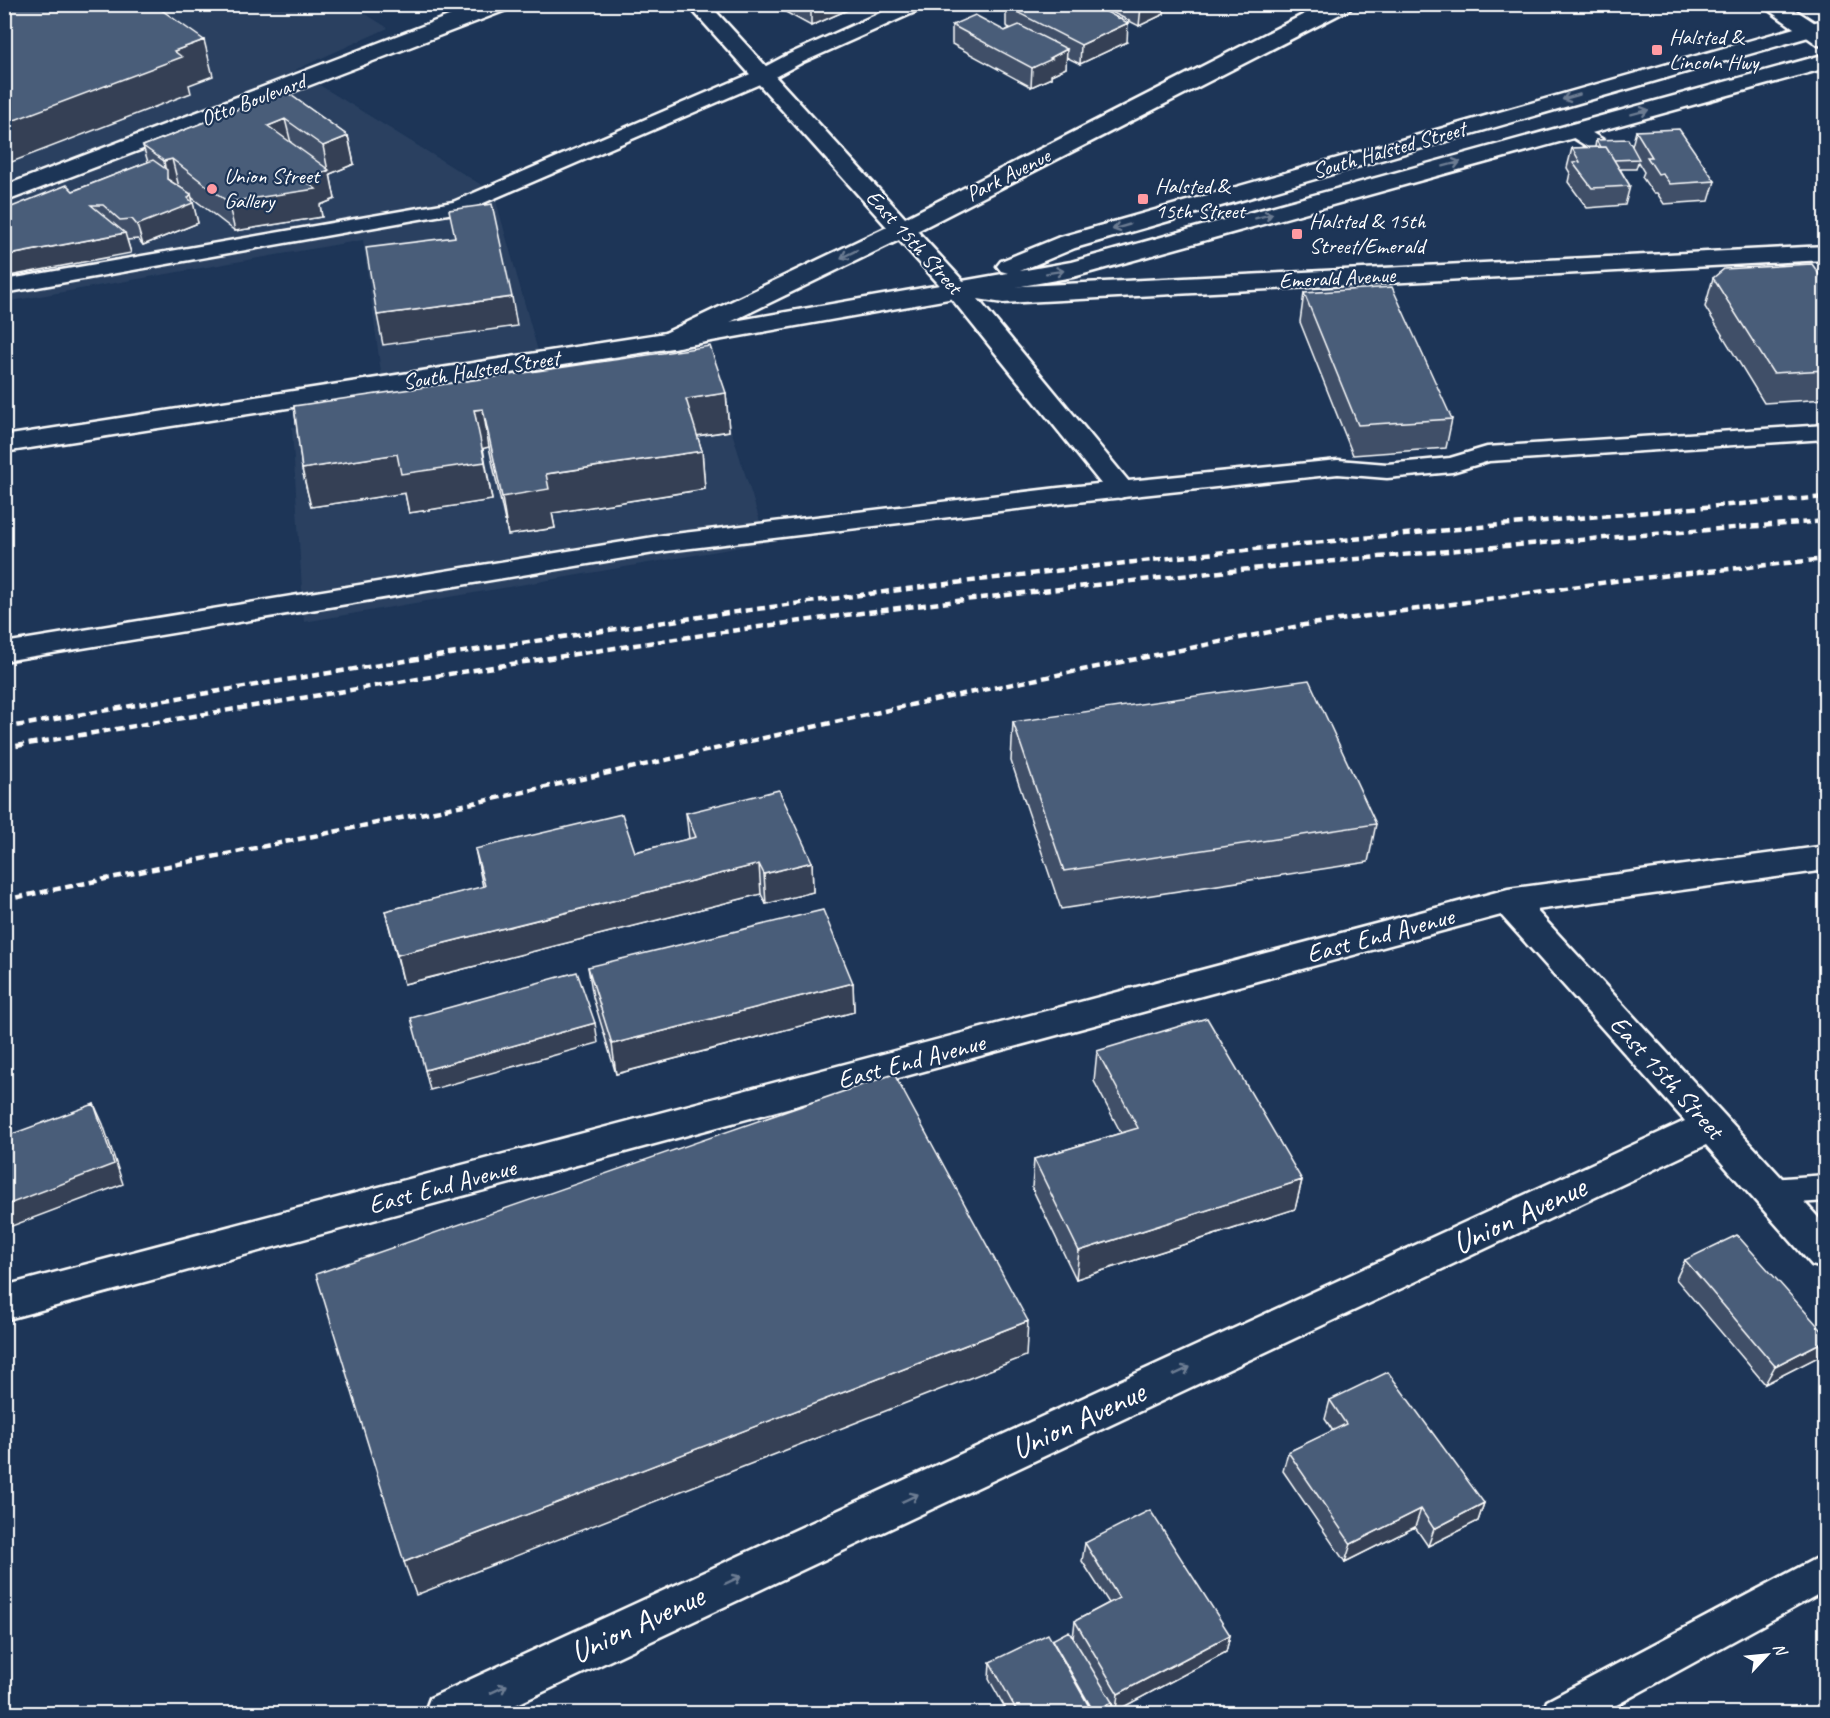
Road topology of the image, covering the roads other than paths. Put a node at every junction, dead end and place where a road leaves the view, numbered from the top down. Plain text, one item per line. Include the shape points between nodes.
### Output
1 (501, 4) edge
2 (697, 4) edge
3 (917, 4) edge
4 (1342, 4) edge
5 (1770, 4) edge
6 (1820, 31) edge
7 (1826, 61) edge
8 (762, 76) junction
9 (1574, 130) junction
10 (1603, 148) edge
11 (4, 195) edge
12 (902, 229) junction
13 (1826, 253) edge
14 (4, 287) edge
15 (956, 288) junction
16 (672, 340) junction
17 (1826, 432) edge
18 (4, 444) edge
19 (1120, 489) junction
20 (4, 652) edge
21 (1826, 858) edge
22 (1508, 901) junction
23 (1710, 1126) junction
24 (1826, 1188) edge
25 (1770, 1192) junction
26 (1826, 1253) edge
27 (4, 1303) edge
28 (1826, 1570) edge
29 (446, 1713) edge
30 (1561, 1713) edge

1 - 11 street, Otto Boulevard
2 - 8 street, East 15th Street
3 - 8 lane
4 - 12 street, Park Avenue
5 - 6 street
6 -> 15 street, South Halsted Street via 1066,243
9 -> 7 street, South Halsted Street
8 - 12 street, East 15th Street
8 - 14 lane via 458,207
9 - 10 lane
15 -> 9 street, South Halsted Street via 1073,269
12 - 15 street, East 15th Street
12 -> 16 street, Park Avenue
13 - 15 street, Emerald Avenue via 1002,295
15 - 16 street, South Halsted Street
15 - 19 street, East 15th Street
16 - 18 street, South Halsted Street
17 - 19 lane via 1487,454 1452,465 1388,471 1338,467
19 - 20 lane via 666,543
21 - 22 street, East End Avenue
22 - 23 street, East 15th Street
22 - 27 street, East End Avenue
23 - 25 street, East 15th Street
29 -> 23 street, Union Avenue
24 - 25 lane
25 - 26 street, East 15th Street
28 - 30 lane

